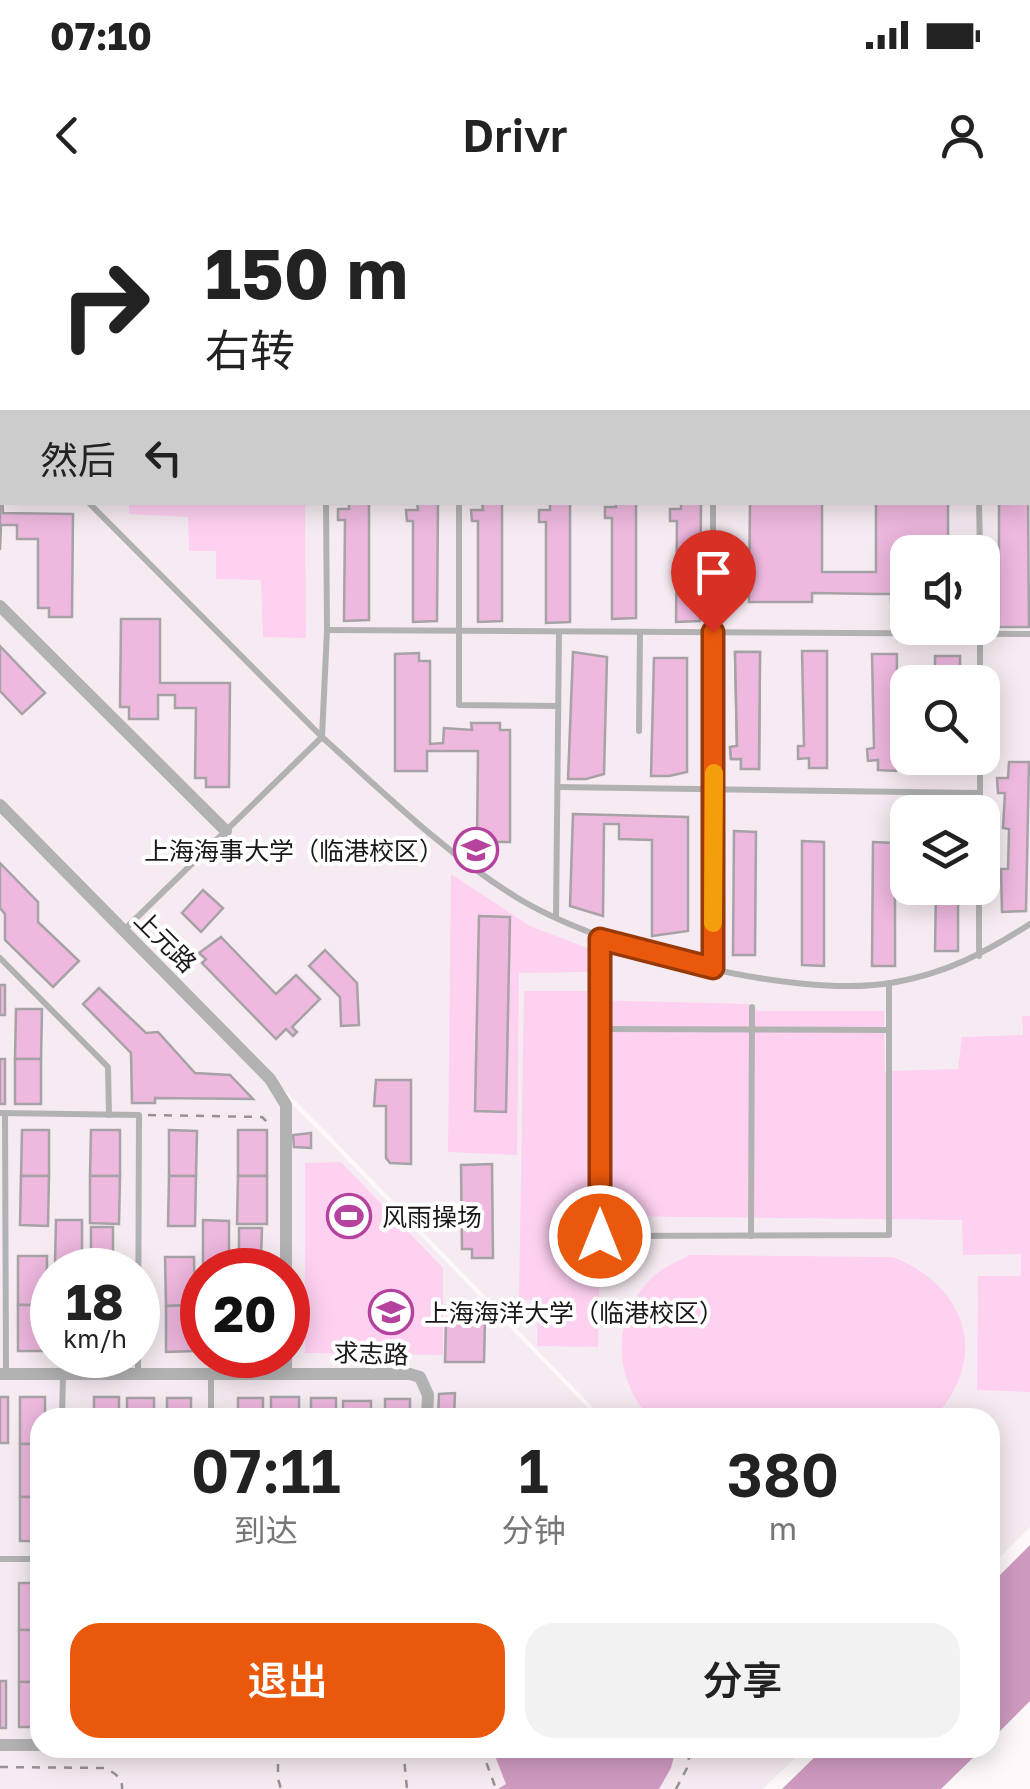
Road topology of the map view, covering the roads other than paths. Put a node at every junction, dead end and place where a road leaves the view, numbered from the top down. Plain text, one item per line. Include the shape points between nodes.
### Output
1 (91, 505) edge
2 (326, 505) edge
3 (459, 505) edge
4 (713, 505) edge
5 (980, 505) edge
6 (980, 535) edge
7 (0, 606) edge
8 (326, 630) junction
9 (459, 631) junction
10 (890, 631) edge
11 (640, 632) junction
12 (713, 632) junction
13 (1000, 632) edge
14 (559, 633) junction
15 (1030, 634) edge
16 (558, 706) junction
17 (639, 731) dead end
18 (322, 737) junction
19 (980, 775) edge
20 (558, 787) junction
21 (714, 790) junction
22 (980, 793) joint
23 (0, 805) edge
24 (226, 830) junction
25 (980, 905) edge
26 (556, 917) junction
27 (1030, 924) edge
28 (124, 930) junction
29 (600, 939) junction
30 (979, 956) junction
31 (0, 958) edge
32 (713, 968) junction
33 (889, 984) junction
34 (752, 1007) dead end
35 (600, 1029) junction
36 (752, 1030) junction
37 (889, 1030) junction
38 (2, 1114) edge
39 (109, 1114) junction
40 (750, 1236) junction
41 (138, 1248) edge
42 (286, 1248) edge
43 (3, 1374) edge
44 (30, 1374) edge
45 (310, 1374) edge
46 (63, 1378) edge
47 (211, 1378) edge
48 (62, 1408) edge
49 (211, 1408) edge
50 (427, 1408) edge
51 (0, 1559) edge
52 (30, 1559) edge
53 (0, 1745) edge
54 (30, 1746) edge

1 - 18 lane
2 - 8 lane
3 - 9 lane
4 - 12 lane
5 - 6 lane
7 - 24 street
8 - 9 lane
8 - 18 lane
9 - 14 lane
9 - 16 lane via 460,705
10 - 12 lane
11 - 12 lane
11 - 14 lane
11 - 17 lane
12 - 21 lane
13 - 15 lane
14 - 16 lane
16 - 20 lane
18 - 24 lane
18 - 26 lane via 448,850
19 - 22 lane
20 - 21 lane
20 - 26 lane
21 - 22 lane
21 - 32 lane
23 - 28 street, 上元路
24 - 28 lane
25 - 30 lane
26 - 29 lane
27 - 30 lane
28 - 42 street, 上元路 via 270,1079 286,1105
29 - 32 lane
29 - 35 lane
30 - 33 lane
31 - 39 lane via 108,1066
32 - 33 lane via 818,987
33 - 37 lane
34 - 36 lane
35 - 36 lane
35 - 40 lane via 600,1236
36 - 37 lane
36 - 40 lane
37 - 40 lane via 889,1236
38 - 39 lane
38 - 43 lane
39 - 41 lane via 138,1115
43 - 44 street, 求志路
45 - 50 street, 求志路 via 420,1376
46 - 48 lane
47 - 49 lane
51 - 52 lane
53 - 54 street

